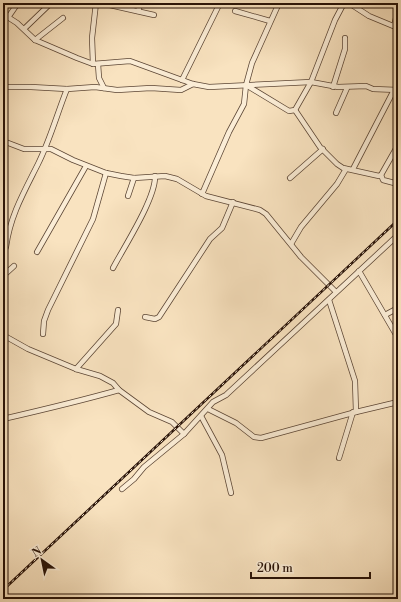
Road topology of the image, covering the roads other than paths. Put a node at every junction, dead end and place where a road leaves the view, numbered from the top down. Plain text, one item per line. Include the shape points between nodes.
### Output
1 (18, 3) edge
2 (51, 3) edge
3 (96, 3) edge
4 (101, 3) edge
5 (141, 3) edge
6 (220, 3) edge
7 (279, 3) edge
8 (344, 3) edge
9 (349, 3) edge
10 (398, 10) edge
11 (138, 11) junction
12 (235, 11) dead end
13 (3, 14) edge
14 (9, 16) junction
15 (154, 16) dead end
16 (63, 18) dead end
17 (270, 21) junction
18 (396, 27) edge
19 (24, 29) junction
20 (345, 38) dead end
21 (35, 40) junction
22 (95, 64) junction
23 (182, 80) junction
24 (311, 82) junction
25 (193, 84) junction
26 (246, 85) junction
27 (3, 87) edge
28 (333, 87) junction
29 (104, 88) junction
30 (347, 88) junction
31 (67, 89) junction
32 (396, 90) edge
33 (294, 110) junction
34 (336, 113) dead end
35 (3, 141) edge
36 (398, 146) edge
37 (44, 148) junction
38 (323, 149) junction
39 (86, 166) junction
40 (346, 169) junction
41 (353, 169) junction
42 (106, 173) junction
43 (381, 175) junction
44 (155, 176) junction
45 (134, 178) junction
46 (290, 178) dead end
47 (398, 184) edge
48 (202, 194) junction
49 (128, 196) dead end
50 (233, 202) junction
51 (398, 235) edge
52 (291, 244) junction
53 (6, 247) dead end
54 (37, 252) dead end
55 (14, 266) dead end
56 (113, 268) dead end
57 (359, 271) junction
58 (3, 276) edge
59 (336, 292) junction
60 (328, 300) junction
61 (398, 308) edge
62 (118, 310) dead end
63 (385, 315) junction
64 (145, 317) dead end
65 (43, 334) dead end
66 (3, 335) edge
67 (398, 338) edge
68 (76, 369) junction
69 (119, 390) junction
70 (398, 402) edge
71 (208, 409) junction
72 (355, 412) junction
73 (201, 416) junction
74 (3, 419) edge
75 (184, 434) junction
76 (340, 458) dead end
77 (122, 489) dead end
78 (231, 493) dead end

1 - 14 street
2 - 19 street
3 - 22 street via 92,32
4 - 11 street
5 - 11 street
6 - 23 street
7 - 17 street
8 - 24 street
9 - 18 street via 369,16
10 - 18 street
11 - 15 street
12 - 17 street
13 - 14 street
14 - 19 street
16 - 21 street
17 - 26 street
19 - 21 street
20 - 28 street via 345,49
21 - 22 street
22 - 23 street via 130,61
22 - 29 street
23 - 25 street
24 - 26 street
24 - 28 street
24 - 33 street
25 - 26 street via 209,87
25 - 29 street via 181,90
26 - 33 street via 289,111
26 - 48 street via 244,104
27 - 31 street
28 - 30 street
29 - 31 street
30 - 32 street via 366,86 373,89
30 - 34 street
31 - 37 street
32 - 41 street
33 - 38 street
35 - 37 street via 24,149
36 - 43 street
37 - 39 street
37 - 53 street via 18,203 9,227
38 - 40 street via 337,164
38 - 46 street
39 - 42 street
39 - 54 street
40 - 41 street
40 - 52 street
41 - 43 street via 375,176
42 - 45 street
42 - 65 street via 93,219 48,310
43 - 47 street via 383,180
44 - 45 street
44 - 48 street via 177,179
44 - 56 street via 152,191 136,228
45 - 49 street
48 - 50 street
50 - 52 street via 256,208 266,214
50 - 64 street via 222,228 210,239 159,317
51 - 57 street
52 - 59 street
55 - 58 street
57 - 59 street
57 - 63 street
59 - 60 street
60 - 71 street via 226,396 213,402
60 - 72 street via 355,381
61 - 63 street
62 - 68 street via 116,324
63 - 67 street
66 - 68 street via 28,349
68 - 69 street via 100,376 113,383
69 - 74 street
69 - 75 street via 149,412 172,422
70 - 72 street
71 - 72 street via 261,438
71 - 73 street
72 - 76 street
73 - 75 street
73 - 78 street via 222,455
75 - 77 street

